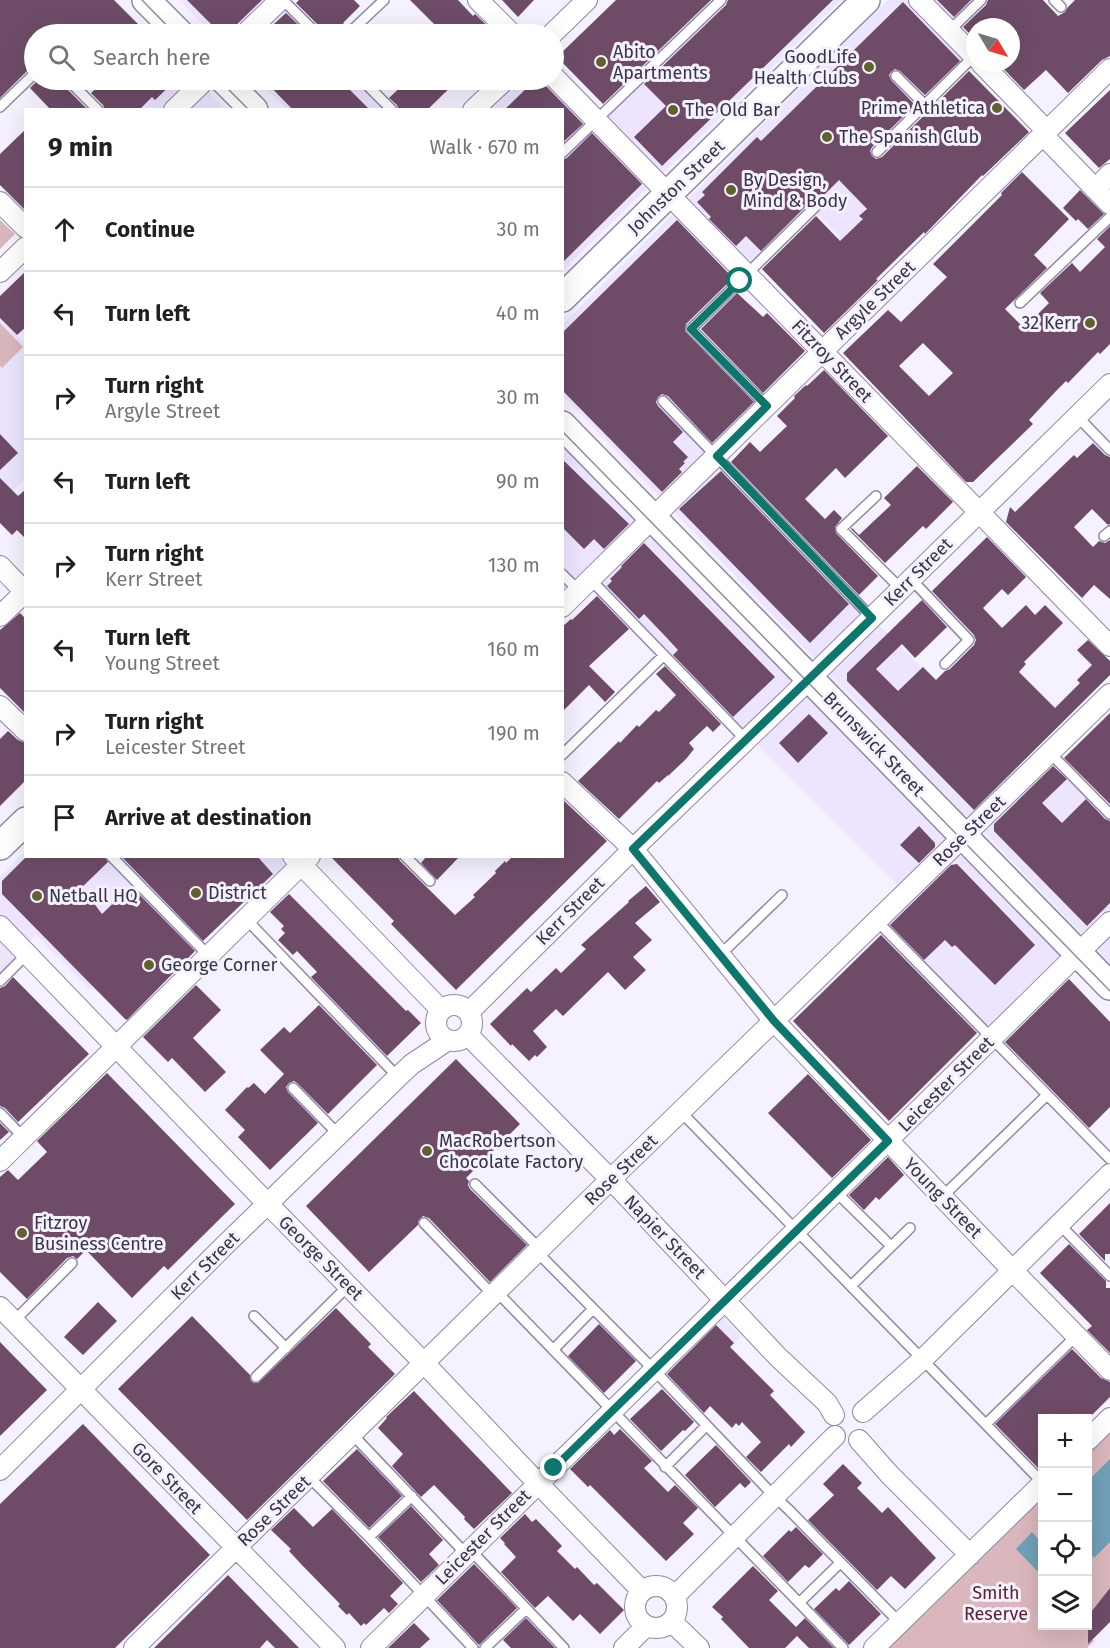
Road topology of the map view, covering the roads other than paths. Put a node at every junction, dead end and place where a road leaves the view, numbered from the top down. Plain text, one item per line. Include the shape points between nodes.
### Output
1 (146, 0) edge
2 (282, 0) edge
3 (384, 0) edge
4 (478, 0) edge
5 (587, 0) edge
6 (720, 0) edge
7 (866, 0) edge
8 (919, 0) edge
9 (981, 0) edge
10 (1054, 0) edge
11 (1061, 8) dead end
12 (170, 24) edge
13 (255, 24) edge
14 (307, 24) edge
15 (359, 24) edge
16 (502, 24) edge
17 (562, 24) edge
18 (949, 31) junction
19 (966, 48) edge
20 (966, 66) edge
21 (1110, 69) edge
22 (989, 72) edge
23 (896, 76) dead end
24 (24, 84) edge
25 (564, 87) edge
26 (78, 90) edge
27 (195, 90) edge
28 (235, 90) edge
29 (372, 90) edge
30 (494, 90) edge
31 (925, 105) junction
32 (0, 107) edge
33 (96, 108) edge
34 (176, 108) edge
35 (252, 108) edge
36 (390, 108) edge
37 (475, 108) edge
38 (596, 120) junction
39 (1045, 133) junction
40 (564, 151) edge
41 (877, 152) dead end
42 (1110, 174) edge
43 (1095, 189) junction
44 (669, 194) junction
45 (0, 202) edge
46 (1110, 204) edge
47 (815, 207) dead end
48 (1110, 217) edge
49 (24, 226) edge
50 (24, 249) edge
51 (0, 272) edge
52 (747, 274) junction
53 (565, 291) edge
54 (1020, 303) dead end
55 (823, 352) junction
56 (1110, 384) edge
57 (663, 401) dead end
58 (762, 411) junction
59 (1077, 416) junction
60 (564, 427) edge
61 (1110, 450) edge
62 (717, 456) junction
63 (876, 496) dead end
64 (980, 512) junction
65 (653, 518) junction
66 (0, 567) edge
67 (564, 575) edge
68 (906, 584) junction
69 (585, 585) junction
70 (24, 591) edge
71 (24, 593) edge
72 (564, 605) edge
73 (0, 616) edge
74 (872, 618) junction
75 (1110, 646) edge
76 (664, 655) junction
77 (945, 664) dead end
78 (810, 679) junction
79 (1110, 694) edge
80 (1, 710) edge
81 (24, 729) edge
82 (746, 740) junction
83 (564, 752) edge
84 (1050, 753) junction
85 (564, 784) edge
86 (1110, 814) edge
87 (24, 824) edge
88 (964, 837) junction
89 (0, 846) edge
90 (633, 849) junction
91 (113, 858) edge
92 (407, 858) edge
93 (301, 859) edge
94 (430, 881) dead end
95 (782, 895) dead end
96 (246, 919) junction
97 (877, 921) junction
98 (1110, 922) edge
99 (0, 926) edge
100 (1078, 953) junction
101 (27, 954) junction
102 (209, 956) junction
103 (720, 956) junction
104 (0, 981) edge
105 (1110, 986) edge
106 (469, 1012) junction
107 (439, 1016) junction
108 (774, 1021) junction
109 (468, 1035) junction
110 (992, 1039) junction
111 (448, 1040) junction
112 (116, 1047) junction
113 (405, 1070) junction
114 (293, 1088) dead end
115 (1047, 1095) junction
116 (681, 1112) junction
117 (0, 1113) edge
118 (339, 1135) junction
119 (24, 1138) junction
120 (888, 1141) junction
121 (1110, 1159) edge
122 (0, 1161) edge
123 (1110, 1174) edge
124 (610, 1180) junction
125 (475, 1184) dead end
126 (835, 1191) junction
127 (942, 1197) junction
128 (268, 1204) junction
129 (424, 1223) dead end
130 (1059, 1224) junction
131 (910, 1228) dead end
132 (796, 1230) junction
133 (891, 1246) junction
134 (538, 1251) junction
135 (72, 1263) dead end
136 (1012, 1270) junction
137 (1110, 1276) edge
138 (348, 1286) junction
139 (851, 1286) junction
140 (495, 1293) junction
141 (724, 1299) junction
142 (593, 1309) junction
143 (7, 1314) edge
144 (255, 1316) dead end
145 (1077, 1335) junction
146 (286, 1348) junction
147 (553, 1350) junction
148 (923, 1359) junction
149 (424, 1363) junction
150 (654, 1370) junction
151 (1110, 1370) edge
152 (256, 1377) dead end
153 (81, 1389) junction
154 (612, 1411) junction
155 (862, 1412) junction
156 (834, 1415) junction
157 (1110, 1418) edge
158 (986, 1424) junction
159 (706, 1426) junction
160 (352, 1434) junction
161 (835, 1436) junction
162 (1092, 1436) edge
163 (859, 1440) junction
164 (665, 1467) junction
165 (0, 1470) edge
166 (309, 1477) junction
167 (1038, 1479) edge
168 (538, 1484) junction
169 (1038, 1487) edge
170 (411, 1496) junction
171 (774, 1496) junction
172 (369, 1537) junction
173 (735, 1537) junction
174 (236, 1548) junction
175 (466, 1554) junction
176 (970, 1555) junction
177 (840, 1563) junction
178 (642, 1591) junction
179 (424, 1596) junction
180 (675, 1596) junction
181 (799, 1603) junction
182 (526, 1609) junction
183 (672, 1622) junction
184 (900, 1623) junction
185 (646, 1626) junction
186 (134, 1648) edge
187 (335, 1648) edge
188 (370, 1648) edge
189 (473, 1648) edge
190 (485, 1648) edge
191 (564, 1648) edge
192 (624, 1648) edge
193 (699, 1648) edge
194 (843, 1648) edge
195 (874, 1648) edge

1 - 12 street
2 - 13 street
2 - 14 lane
3 - 15 lane
4 - 16 street
5 - 17 street
6 - 38 lane
7 - 44 street, Johnston Street
8 - 18 street
9 - 18 lane
10 - 11 lane
18 - 19 street
20 - 31 lane
21 - 39 street, Argyle Street
22 - 39 street
23 - 31 lane
24 - 32 lane
25 - 38 street, Fitzroy Street
26 - 33 lane
27 - 34 street
28 - 35 street
29 - 36 lane
30 - 37 street
31 - 41 lane
38 - 40 lane
38 - 44 street, Fitzroy Street
39 - 43 street
39 - 55 street, Argyle Street
42 - 43 street
43 - 46 street
44 - 52 street, Fitzroy Street
44 - 53 street, Johnston Street
45 - 49 street
47 - 52 lane
48 - 54 lane
50 - 51 street
52 - 55 street, Fitzroy Street
52 - 58 lane via 691,329
55 - 58 street, Argyle Street
55 - 64 street, Fitzroy Street
56 - 59 street, Kerr Street
57 - 62 lane
58 - 62 street, Argyle Street
59 - 61 lane
59 - 64 street, Kerr Street
60 - 65 street, Brunswick Street
62 - 65 street, Argyle Street
62 - 74 lane
63 - 68 lane via 841,528
64 - 68 street, Kerr Street
64 - 75 street, Fitzroy Street
65 - 69 street, Argyle Street
65 - 78 street, Brunswick Street
66 - 70 street
67 - 69 lane
68 - 74 street, Kerr Street
68 - 77 lane via 969,640
69 - 72 street, Argyle Street
69 - 76 lane
71 - 73 street
74 - 78 street, Kerr Street
76 - 82 lane
76 - 83 lane
78 - 82 street, Kerr Street
78 - 88 street, Brunswick Street
79 - 84 street, Rose Street
80 - 81 street
82 - 90 street, Kerr Street
84 - 86 lane
84 - 88 street, Rose Street
85 - 90 street, Young Street
87 - 89 street
88 - 97 street, Rose Street
88 - 100 street, Brunswick Street
90 - 103 street, Young Street
90 - 106 street, Kerr Street
91 - 102 lane
92 - 94 lane
93 - 96 street
93 - 107 street
95 - 103 lane
96 - 102 street
96 - 113 lane
97 - 108 street, Rose Street
97 - 110 lane
98 - 100 street, Leicester Street
99 - 101 street, George Street
100 - 105 street, Brunswick Street
100 - 110 street, Leicester Street
101 - 104 lane
101 - 112 street, George Street
102 - 112 street
103 - 108 street, Young Street
106 - 107 street via 459,1005 447,1006
106 - 109 street via 472,1026
107 - 111 street via 439,1033
107 - 113 street, Kerr Street
108 - 116 street, Rose Street
108 - 120 street, Young Street
109 - 111 street via 459,1041
109 - 124 street, Napier Street
110 - 115 lane
110 - 120 street, Leicester Street
111 - 113 street, Kerr Street
112 - 119 street
112 - 128 street, George Street
113 - 118 street, Kerr Street
114 - 118 lane
115 - 121 lane
115 - 127 lane
116 - 124 street, Rose Street
116 - 132 lane
117 - 119 lane
118 - 128 street, Kerr Street
119 - 122 street
120 - 126 street, Leicester Street
120 - 127 street, Young Street
123 - 130 street
124 - 134 street, Rose Street
124 - 141 street, Napier Street
125 - 134 lane
126 - 132 street, Leicester Street
126 - 133 lane
127 - 136 street, Young Street
128 - 138 street, George Street
128 - 153 street, Kerr Street
129 - 140 lane
130 - 136 street
130 - 137 lane
131 - 133 lane
132 - 139 lane
132 - 141 street, Leicester Street
133 - 139 lane
134 - 140 street, Rose Street
134 - 142 lane
135 - 143 lane
136 - 145 street, Young Street
136 - 148 street
138 - 146 lane
138 - 149 street, George Street
139 - 148 lane
140 - 147 lane
140 - 149 street, Rose Street
141 - 150 street, Leicester Street
141 - 156 street, Napier Street via 827,1403
142 - 147 lane
142 - 150 lane
143 - 153 street, Gore Street
144 - 146 lane
145 - 151 street, Young Street
145 - 158 lane
146 - 152 lane
147 - 154 lane
148 - 155 street
148 - 158 lane
149 - 160 street, Rose Street
149 - 168 street, George Street
150 - 154 street, Leicester Street
150 - 159 lane
153 - 165 street, Kerr Street
153 - 174 street, Gore Street
154 - 164 lane
154 - 168 street, Leicester Street
155 - 156 street via 850,1407
155 - 163 street via 867,1426
156 - 161 street via 831,1426
157 - 162 street
158 - 167 lane
159 - 164 lane
159 - 171 lane
160 - 166 street, Rose Street
160 - 170 lane
161 - 163 street via 849,1443
161 - 171 street
163 - 176 street
164 - 173 lane
166 - 172 lane
166 - 174 street, Rose Street
168 - 175 street, Leicester Street
168 - 178 street, George Street
169 - 176 street
170 - 172 lane
170 - 175 lane
171 - 173 street
171 - 177 lane
172 - 179 lane
173 - 180 street
173 - 181 lane
174 - 186 street, Rose Street
174 - 187 street, Gore Street
175 - 179 street, Leicester Street
175 - 182 lane via 477,1557
176 - 184 street
177 - 181 lane
177 - 184 lane
178 - 180 street via 660,1586
178 - 185 street via 635,1609
179 - 188 street, Leicester Street
179 - 189 lane
180 - 183 street via 677,1612
181 - 194 lane
182 - 190 lane
182 - 191 lane
183 - 185 street via 659,1628
183 - 193 street
184 - 195 street
185 - 192 street

